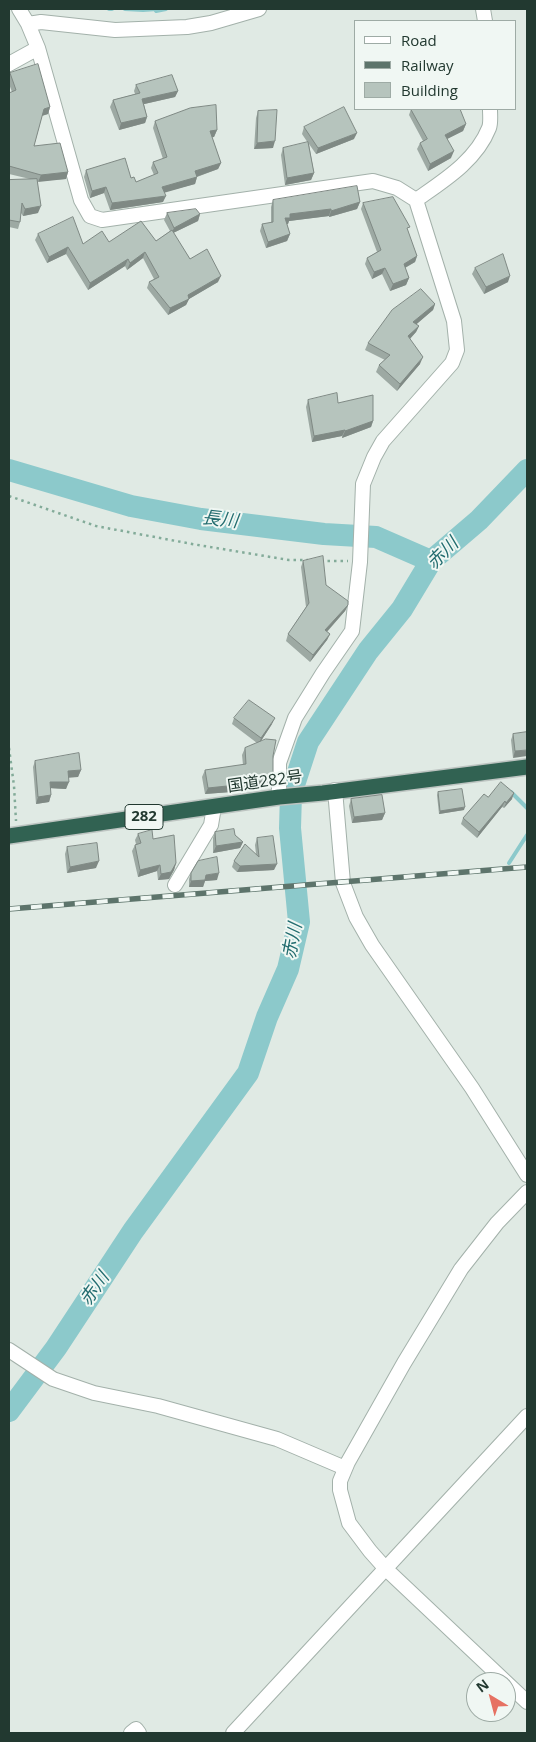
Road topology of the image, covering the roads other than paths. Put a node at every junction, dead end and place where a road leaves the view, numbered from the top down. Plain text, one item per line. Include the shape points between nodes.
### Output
1 (19, 9) edge
2 (259, 9) edge
3 (28, 24) junction
4 (38, 48) junction
5 (9, 64) edge
6 (490, 110) edge
7 (416, 200) junction
8 (527, 767) edge
9 (329, 792) junction
10 (279, 797) junction
11 (214, 807) junction
12 (13, 836) edge
13 (174, 885) dead end
14 (527, 1175) edge
15 (527, 1192) edge
16 (9, 1350) edge
17 (527, 1416) edge
18 (346, 1468) junction
19 (386, 1569) junction
20 (527, 1702) edge
21 (131, 1733) edge
22 (139, 1733) edge
23 (233, 1733) edge

1 - 3 street
2 - 3 street via 186,27 114,30 41,22
3 - 4 street
4 - 5 street
4 - 7 street via 81,200 90,216 102,220 373,181 397,188
6 - 7 street via 490,126 473,155
7 - 10 street via 454,321 457,350 452,363 383,441 363,484 360,562 352,631 295,718 279,763
8 - 9 highway, 国道282号 / 282
9 - 10 highway, 国道282号 / 282
9 - 14 street via 343,883 356,917
10 - 11 highway, 国道282号 / 282
11 - 12 highway, 国道282号 / 282
11 - 13 street via 211,825
15 - 18 street via 497,1223 461,1269
16 - 18 street via 53,1379 94,1393 158,1406 277,1439
17 - 19 street
18 - 19 street via 340,1490 349,1523
19 - 20 street
19 - 23 street
21 - 22 street via 136,1729

